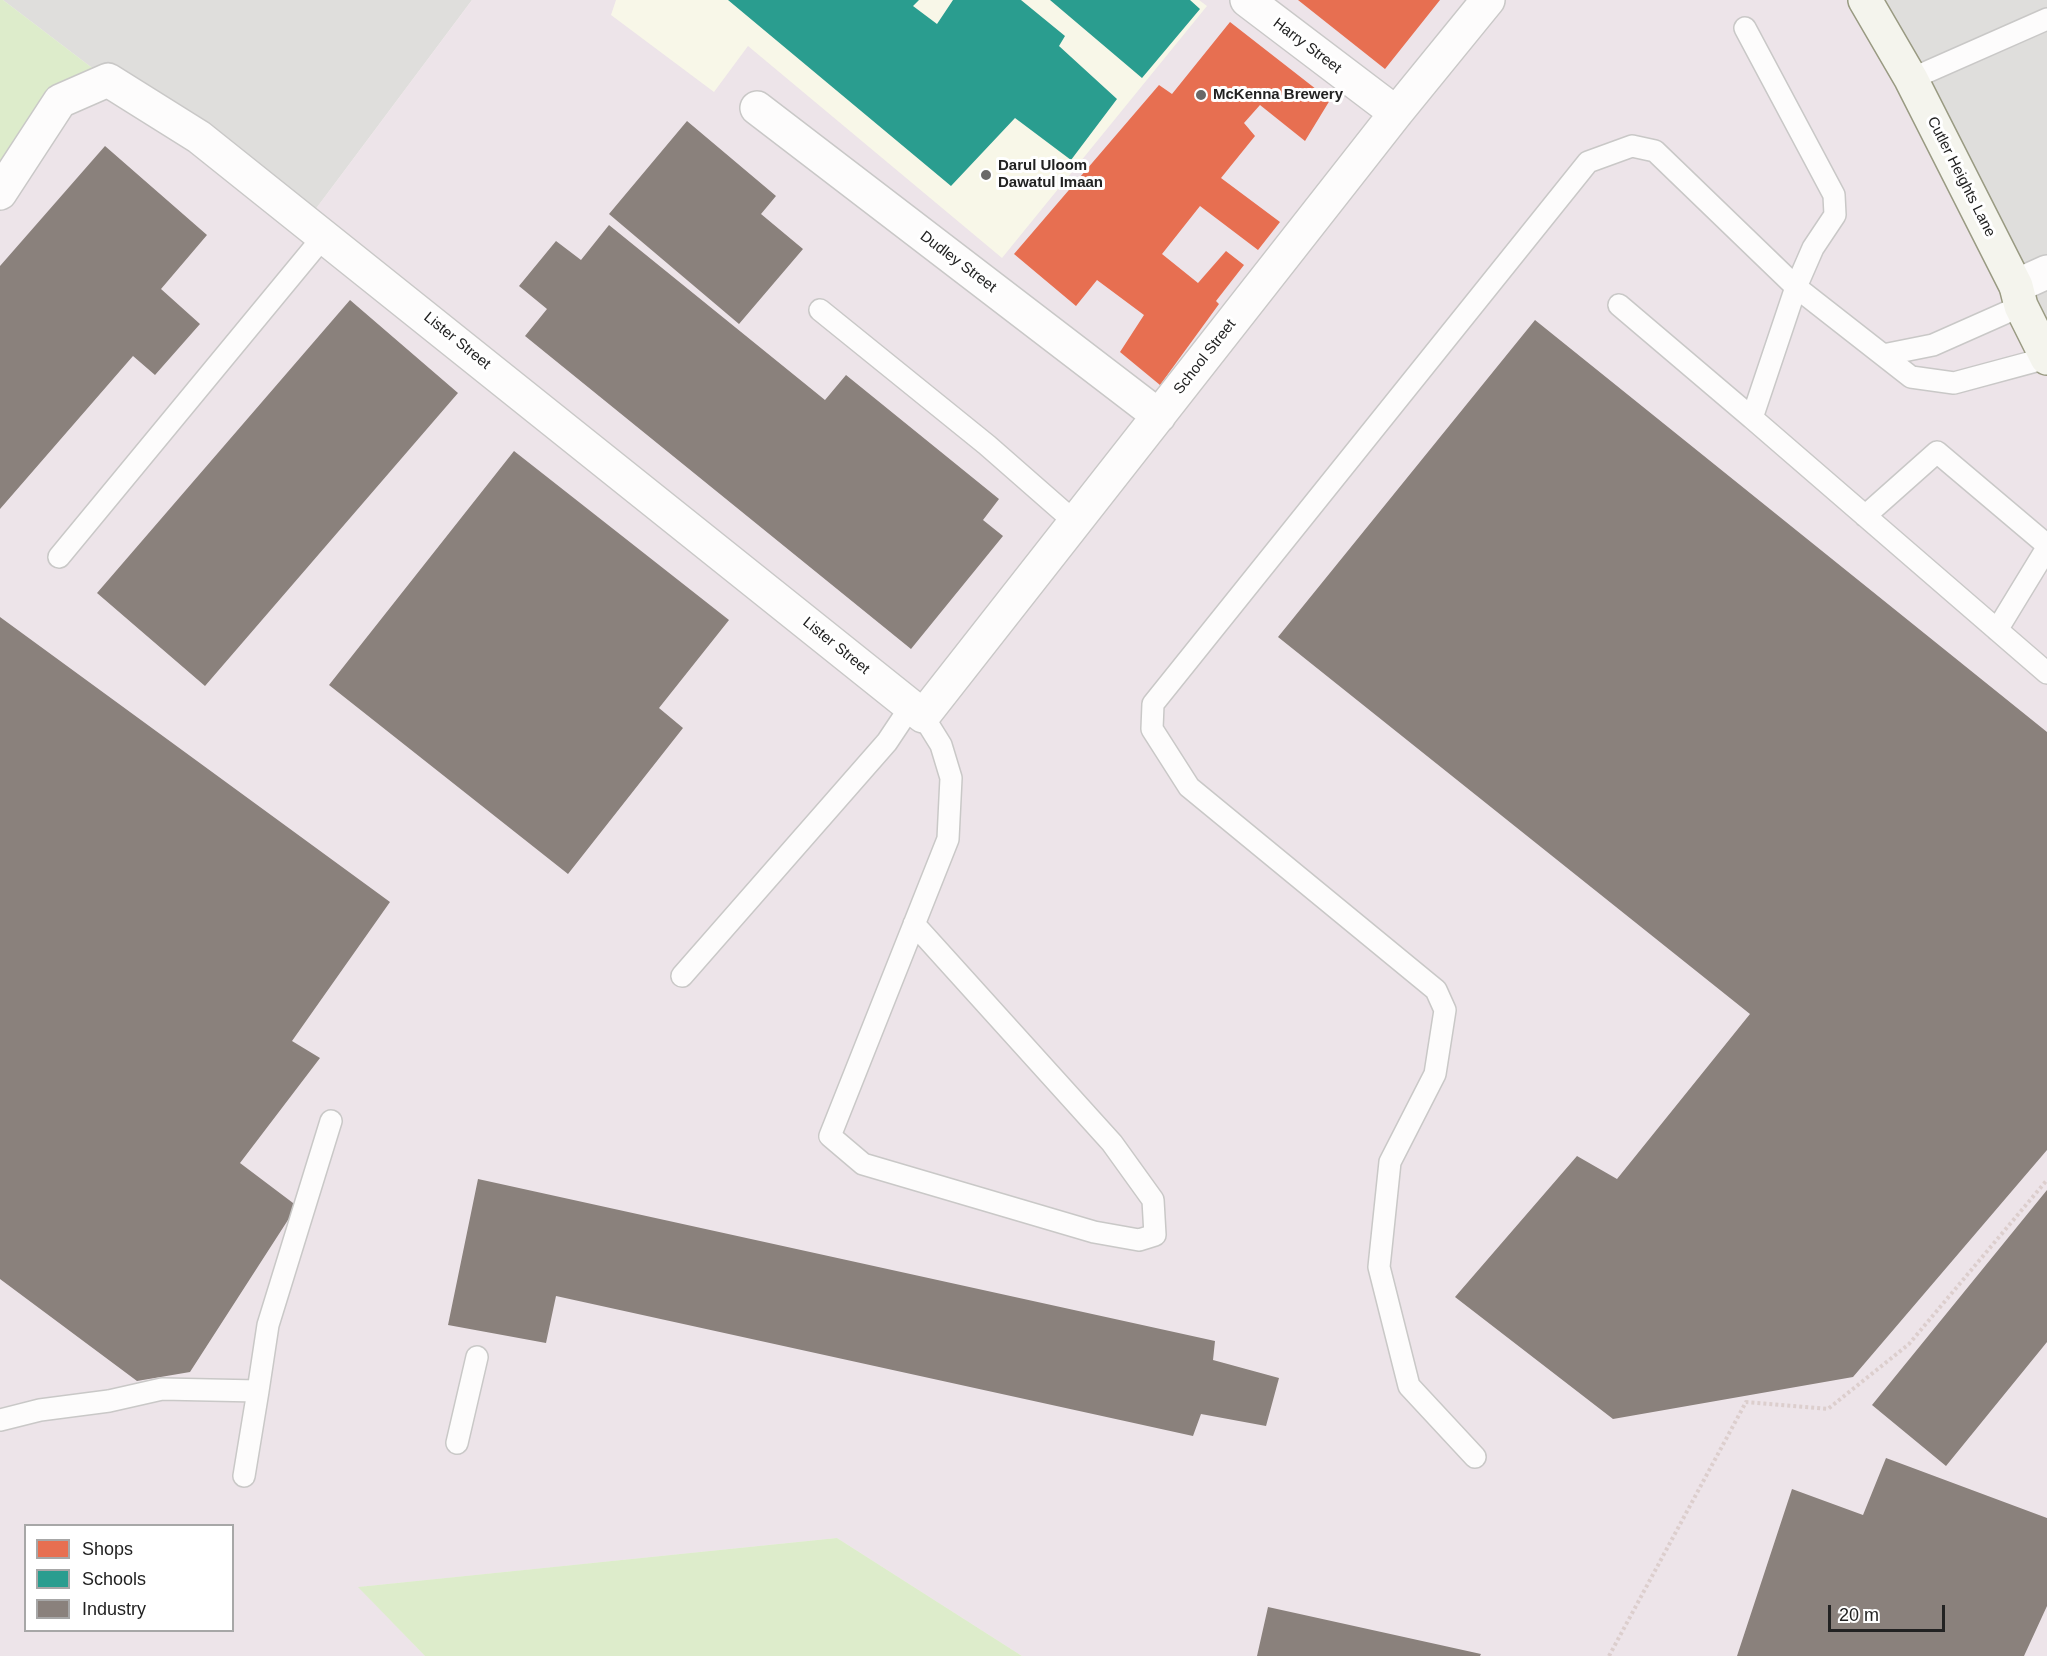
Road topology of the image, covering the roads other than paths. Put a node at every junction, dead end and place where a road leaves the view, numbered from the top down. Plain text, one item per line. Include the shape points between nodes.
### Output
1 (1247, 0) edge
2 (1488, 0) edge
3 (1865, 0) edge
4 (2047, 20) edge
5 (1745, 28) dead end
6 (1911, 79) junction
7 (757, 108) dead end
8 (1396, 113) junction
9 (0, 193) edge
10 (324, 236) junction
11 (2047, 272) edge
12 (1796, 287) junction
13 (2018, 296) junction
14 (1619, 305) dead end
15 (820, 310) dead end
16 (1883, 356) junction
17 (2047, 358) edge
18 (1159, 416) junction
19 (1752, 418) junction
20 (1866, 516) junction
21 (1076, 523) junction
22 (2047, 547) edge
23 (59, 557) dead end
24 (1996, 630) junction
25 (2047, 674) edge
26 (917, 711) junction
27 (914, 924) junction
28 (682, 976) dead end
29 (331, 1121) dead end
30 (477, 1357) dead end
31 (258, 1391) junction
32 (3, 1414) edge
33 (457, 1443) dead end
34 (1476, 1457) dead end
35 (244, 1476) dead end

1 - 8 street, Harry Street
2 - 8 street, School Street
3 - 6 street, Cutler Heights Lane
4 - 6 lane
5 - 12 lane via 1834,195 1835,215 1813,248
6 - 13 street, Cutler Heights Lane
7 - 18 street, Dudley Street
8 - 18 street, School Street
9 - 10 street, Lister Street via 60,101 108,80 199,137
10 - 23 lane
10 - 26 street, Lister Street
11 - 13 street
12 - 16 lane
12 - 19 lane
12 - 34 lane via 1655,151 1632,146 1588,162 1153,704 1152,729 1190,787 1436,990 1445,1010 1435,1074 1390,1162 1379,1267 1409,1386
13 - 16 lane via 1933,345
13 - 17 street, Cutler Heights Lane
14 - 19 lane
15 - 21 lane via 987,445
16 - 17 lane via 1911,377 1954,383
18 - 21 street, School Street
19 - 20 lane
20 - 22 lane via 1937,452
20 - 24 lane
21 - 26 street, School Street
22 - 24 lane
24 - 25 lane
26 - 27 lane via 941,745 951,778 948,839
26 - 28 lane
27 - 27 lane via 1112,1143 1153,1200 1155,1235 1139,1240 1094,1232 863,1164 830,1136
29 - 31 lane via 268,1325
30 - 33 lane
31 - 32 lane via 162,1389 109,1401
31 - 35 lane

